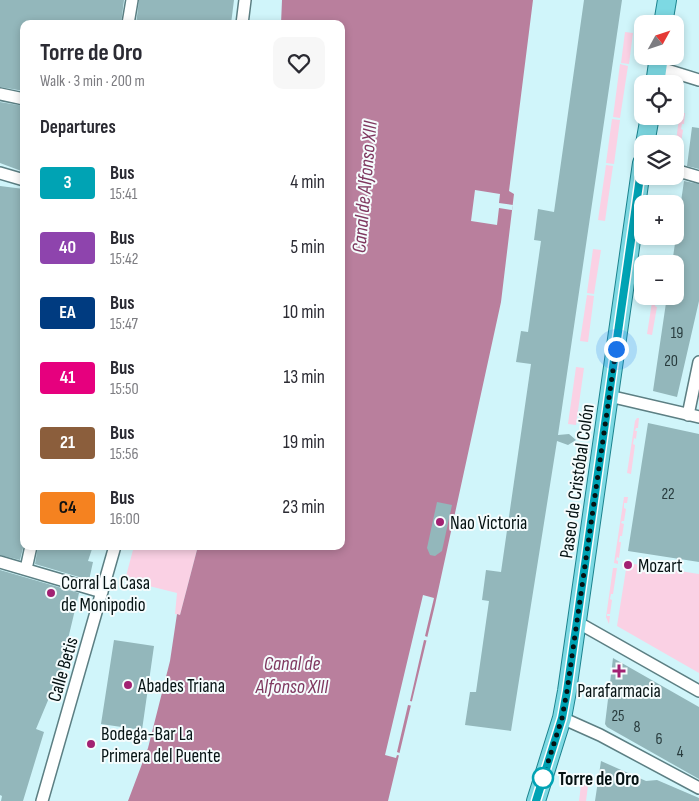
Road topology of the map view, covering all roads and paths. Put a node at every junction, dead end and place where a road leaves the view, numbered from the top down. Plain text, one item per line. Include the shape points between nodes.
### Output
1 (132, 0) edge
2 (245, 0) edge
3 (667, 0) edge
4 (664, 15) edge
5 (129, 20) edge
6 (242, 20) edge
7 (657, 69) edge
8 (699, 80) edge
9 (0, 94) edge
10 (20, 98) edge
11 (0, 173) edge
12 (684, 173) edge
13 (699, 177) edge
14 (20, 179) edge
15 (639, 185) edge
16 (699, 362) edge
17 (609, 396) junction
18 (693, 416) edge
19 (30, 550) edge
20 (114, 550) edge
21 (0, 562) edge
22 (26, 569) junction
23 (102, 592) junction
24 (577, 622) junction
25 (699, 691) edge
26 (562, 718) junction
27 (699, 788) edge
28 (42, 801) edge
29 (536, 801) edge

1 - 5 street
2 - 6 street
3 - 4 main road
7 - 8 street
9 - 10 street
11 - 14 street
12 - 13 street
15 - 17 main road, Paseo de Cristóbal Colón
16 - 18 street
17 - 18 street
17 - 24 main road, Paseo de Cristóbal Colón
19 - 22 street
20 - 23 street, Calle Betis
21 - 22 street
22 - 23 street
23 - 28 street, Calle Betis
24 - 25 street
24 - 26 main road, Paseo de Cristóbal Colón
26 - 27 street
26 - 29 main road, Paseo de Cristóbal Colón

